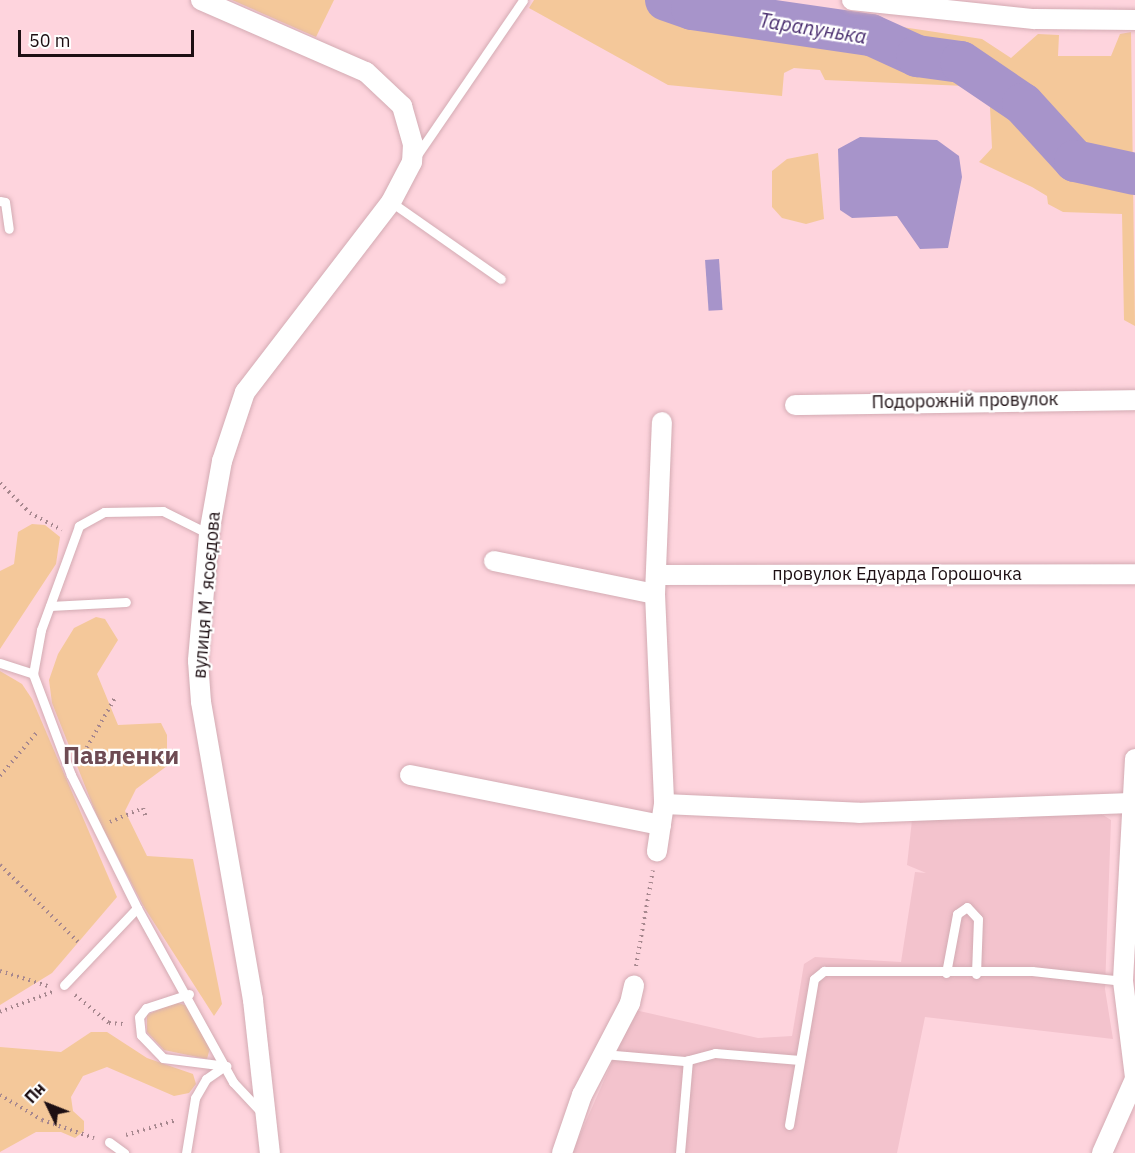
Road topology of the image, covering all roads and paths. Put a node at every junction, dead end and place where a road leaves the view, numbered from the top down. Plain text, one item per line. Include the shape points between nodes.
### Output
1 (201, 0) edge
2 (523, 0) edge
3 (852, 0) edge
4 (1135, 20) edge
5 (412, 162) junction
6 (0, 201) edge
7 (391, 202) junction
8 (9, 229) dead end
9 (501, 279) dead end
10 (1135, 400) edge
11 (795, 405) dead end
12 (662, 422) dead end
13 (0, 483) edge
14 (209, 534) junction
15 (73, 541) junction
16 (494, 561) dead end
17 (1135, 574) edge
18 (657, 584) junction
19 (126, 602) dead end
20 (50, 606) junction
21 (0, 663) edge
22 (33, 674) junction
23 (116, 696) dead end
24 (49, 718) junction
25 (1135, 759) edge
26 (71, 775) junction
27 (410, 775) dead end
28 (0, 776) edge
29 (1128, 803) junction
30 (664, 804) junction
31 (146, 817) dead end
32 (661, 825) junction
33 (97, 827) junction
34 (657, 851) joint
35 (0, 865) edge
36 (138, 908) junction
37 (92, 955) junction
38 (0, 971) edge
39 (945, 973) junction
40 (976, 974) junction
41 (1123, 981) junction
42 (64, 985) dead end
43 (634, 985) joint
44 (189, 994) junction
45 (89, 1007) dead end
46 (0, 1012) edge
47 (138, 1022) junction
48 (601, 1053) junction
49 (688, 1060) junction
50 (800, 1060) junction
51 (226, 1066) junction
52 (1135, 1078) edge
53 (0, 1095) edge
54 (188, 1119) junction
55 (270, 1121) junction
56 (789, 1125) dead end
57 (109, 1142) junction
58 (124, 1153) edge
59 (186, 1153) edge
60 (270, 1153) edge
61 (562, 1153) edge
62 (680, 1153) edge
63 (1102, 1153) edge

1 - 5 street, вулиця Мʼясоєдова via 318,48 385,86 412,128
2 - 5 lane, вулиця Мʼясоєдова
3 - 4 street via 1034,20
5 - 7 street, вулиця Мʼясоєдова
6 - 8 lane via 5,202
7 - 9 lane
7 - 14 street, вулиця Мʼясоєдова via 246,392 222,461
10 - 11 street, Подорожній провулок
12 - 18 street
13 - 15 path via 30,513 53,522
14 - 15 lane via 173,513 118,511 87,520
14 - 55 street, вулиця Мʼясоєдова via 198,661 201,702
15 - 20 lane
16 - 18 street, провулок Едуарда Горошочка
17 - 18 street, провулок Едуарда Горошочка
18 - 30 street
19 - 20 lane
20 - 22 lane
21 - 22 lane
22 - 24 lane
23 - 26 path
24 - 26 lane
24 - 28 path
25 - 29 street
26 - 33 lane
27 - 32 street
29 - 30 street via 859,813
29 - 41 street
30 - 32 street
31 - 33 path via 143,808
32 - 34 street
33 - 36 lane
34 - 43 path
35 - 37 path
36 - 37 lane
36 - 44 lane
37 - 42 lane
38 - 46 path via 58,988
39 - 40 lane
39 - 40 lane via 957,914 967,907 978,919
39 - 50 lane via 818,974
40 - 41 lane via 1032,971
41 - 52 street
43 - 48 street via 630,1003
44 - 47 lane via 153,1004
44 - 51 lane
45 - 47 path via 109,1023
47 - 51 lane via 146,1044 158,1055 198,1066
48 - 49 lane
48 - 61 street
49 - 50 lane via 715,1053
49 - 62 lane
50 - 56 lane
51 - 54 lane via 206,1078
51 - 55 lane
52 - 63 street
53 - 57 path via 42,1120
54 - 57 path via 145,1126
54 - 59 lane
55 - 60 street, вулиця Мʼясоєдова
57 - 58 lane

